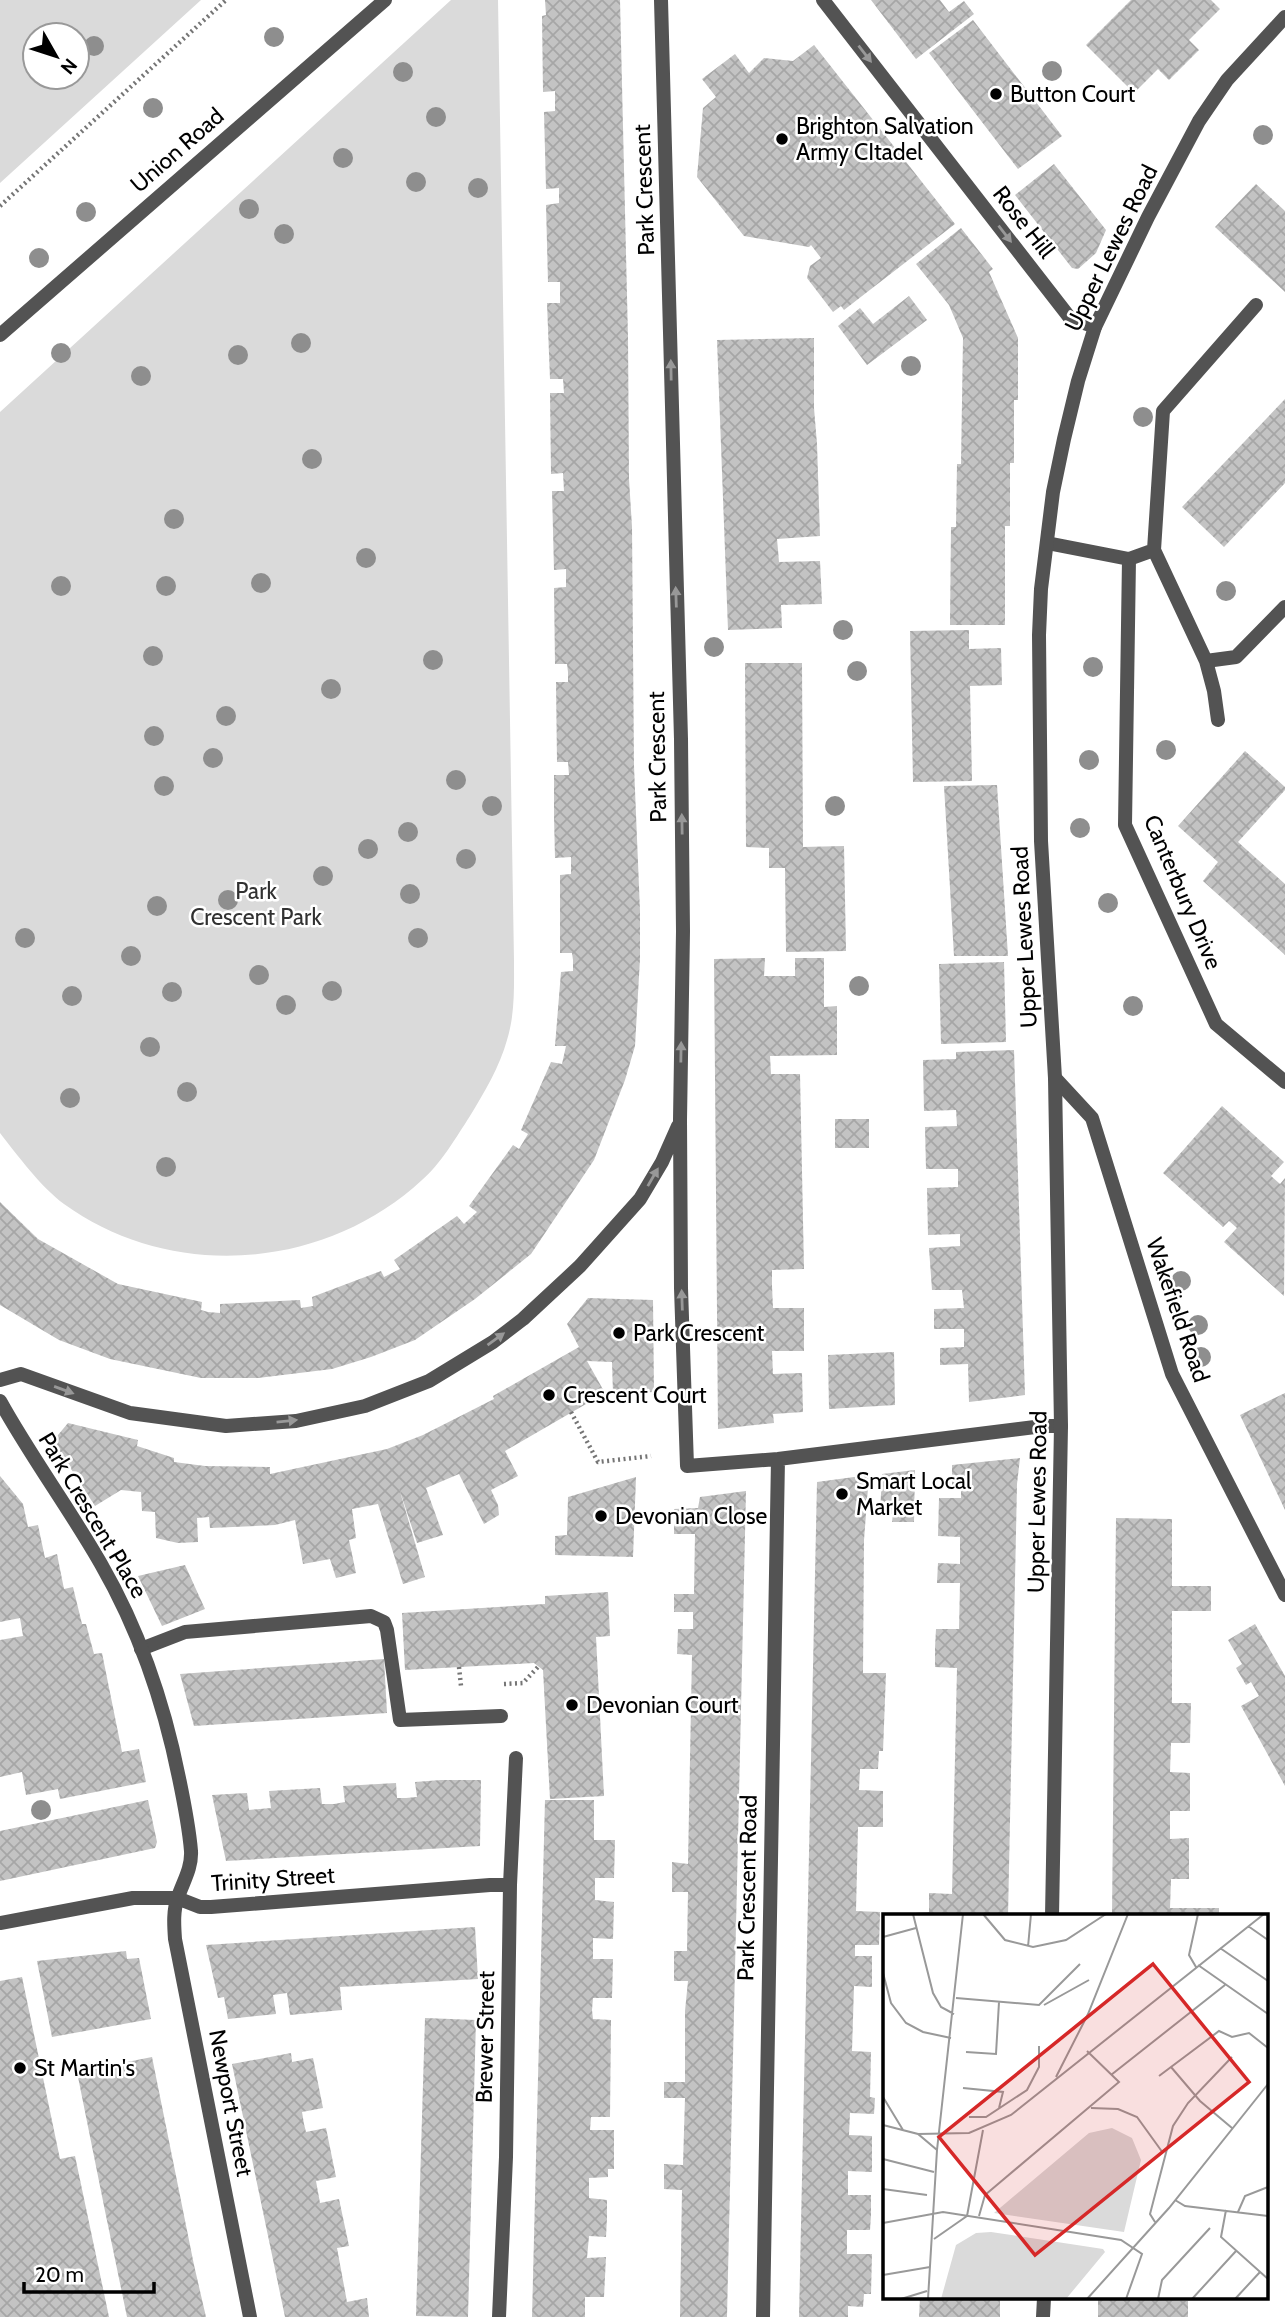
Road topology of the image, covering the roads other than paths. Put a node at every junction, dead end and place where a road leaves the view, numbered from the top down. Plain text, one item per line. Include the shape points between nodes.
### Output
1 (385, 0) edge
2 (661, 0) edge
3 (823, 0) edge
4 (1285, 17) edge
5 (1256, 305) dead end
6 (1095, 327) junction
7 (0, 335) edge
8 (1047, 543) junction
9 (1154, 551) junction
10 (1129, 559) junction
11 (1285, 607) edge
12 (1206, 661) junction
13 (1218, 720) dead end
14 (1055, 1078) junction
15 (1285, 1082) edge
16 (680, 1120) junction
17 (0, 1380) edge
18 (0, 1401) edge
19 (1061, 1426) junction
20 (778, 1459) junction
21 (1285, 1595) edge
22 (141, 1649) junction
23 (501, 1716) dead end
24 (516, 1758) dead end
25 (510, 1885) junction
26 (177, 1898) junction
27 (1052, 1914) edge
28 (0, 1923) edge
29 (250, 2317) edge
30 (499, 2317) edge
31 (763, 2317) edge

1 - 7 street, Union Road
16 -> 2 street, Park Crescent via 681,738
3 -> 6 street, Rose Hill via 1070,318
4 - 6 street, Upper Lewes Road via 1227,80 1199,121
5 - 9 street via 1163,411
6 - 8 street, Upper Lewes Road via 1064,439
8 - 10 street
8 - 14 street, Upper Lewes Road via 1039,635 1041,841
9 - 10 street
9 - 12 street
10 - 15 street, Canterbury Drive via 1125,825 1216,1024
11 - 12 street via 1236,657
12 - 13 street
14 - 19 street, Upper Lewes Road
14 - 21 street, Wakefield Road via 1092,1118 1172,1374
17 -> 16 street, Park Crescent via 21,1374 130,1413 226,1426 296,1421 365,1406 429,1381 523,1319 580,1266 640,1199
20 -> 16 street via 687,1466
18 - 22 street, Park Crescent Place via 101,1563
19 - 20 street
19 - 27 street, Upper Lewes Road
20 - 31 street, Park Crescent Road
22 - 23 street via 185,1632 371,1616 384,1622 387,1630 400,1720
22 - 26 street, Park Crescent Place via 166,1724 185,1807 190,1865
24 - 25 street, Brewer Street
25 - 26 street, Trinity Street via 211,1908
25 - 30 street, Brewer Street
26 - 28 street, Trinity Street via 133,1898
26 - 29 street, Newport Street via 175,1939

